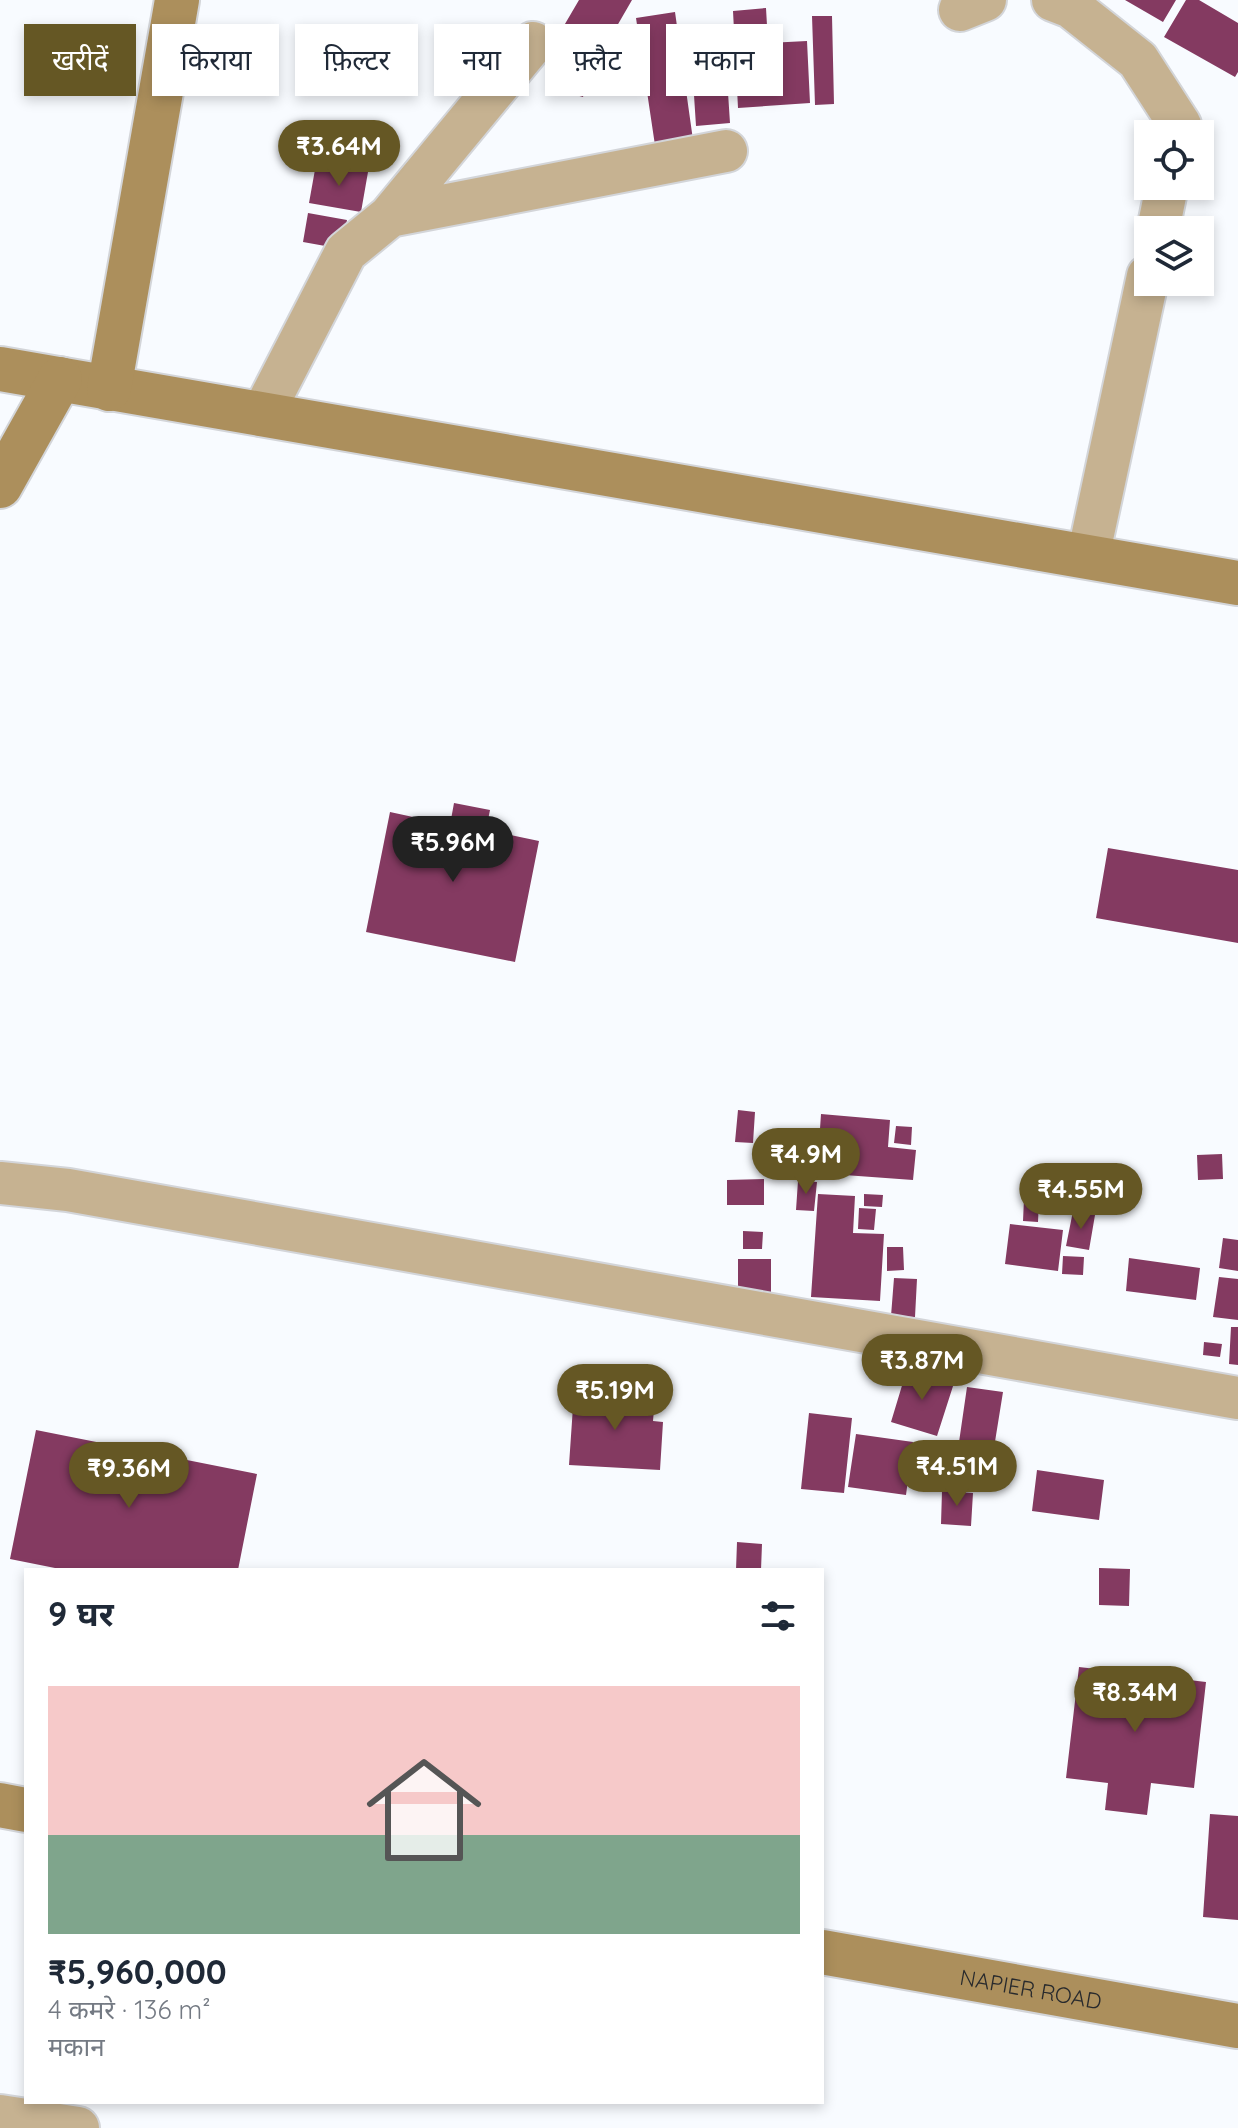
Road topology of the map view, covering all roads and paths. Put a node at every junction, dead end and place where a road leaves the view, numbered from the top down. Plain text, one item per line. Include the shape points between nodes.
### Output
1 (177, 0) edge
2 (1053, 0) edge
3 (533, 43) dead end
4 (1177, 120) edge
5 (726, 151) dead end
6 (390, 216) junction
7 (1144, 296) edge
8 (0, 369) edge
9 (60, 379) junction
10 (109, 389) junction
11 (262, 415) junction
12 (0, 486) edge
13 (1088, 557) junction
14 (1238, 583) edge
15 (0, 1183) edge
16 (1238, 1398) edge
17 (824, 1952) edge
18 (1238, 2026) edge
19 (0, 2116) edge
20 (78, 2128) edge

1 - 10 street
2 - 4 street via 1071,7 1138,60
3 - 6 street
5 - 6 street
6 - 11 street via 346,252
7 - 13 street
8 - 9 street
9 - 10 street
9 - 12 street
10 - 11 street
11 - 13 street
13 - 14 street
15 - 16 street via 68,1190
17 - 18 street, NAPIER ROAD
19 - 20 street

